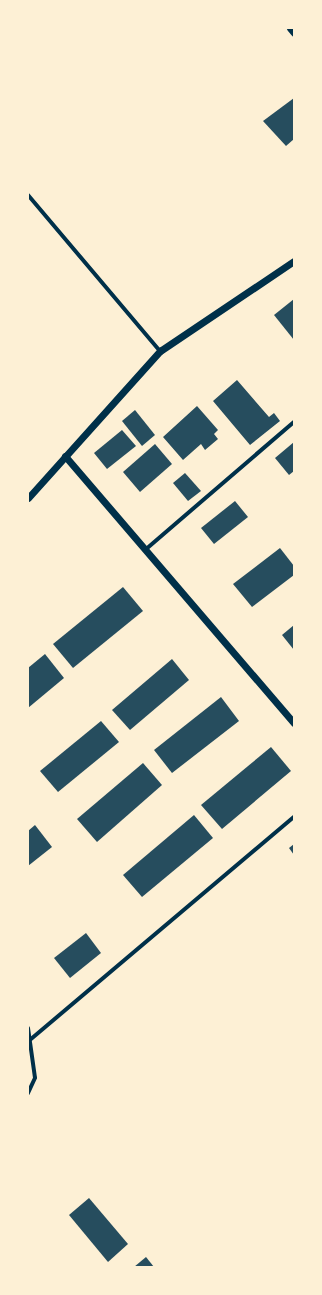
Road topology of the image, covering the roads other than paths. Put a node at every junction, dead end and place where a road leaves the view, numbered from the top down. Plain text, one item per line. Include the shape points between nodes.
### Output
1 (290, 28) edge
2 (294, 33) edge
3 (28, 195) edge
4 (294, 261) edge
5 (160, 351) junction
6 (294, 422) edge
7 (65, 456) junction
8 (28, 498) edge
9 (145, 550) junction
10 (294, 722) edge
11 (294, 817) edge
12 (28, 1028) edge
13 (32, 1039) junction
14 (28, 1093) edge

1 - 2 street
3 - 5 street
4 - 5 street
5 - 7 street
6 - 9 street
7 - 8 street
7 - 9 street
9 - 10 street
11 - 13 street
12 - 13 street
13 - 14 street via 35,1078

